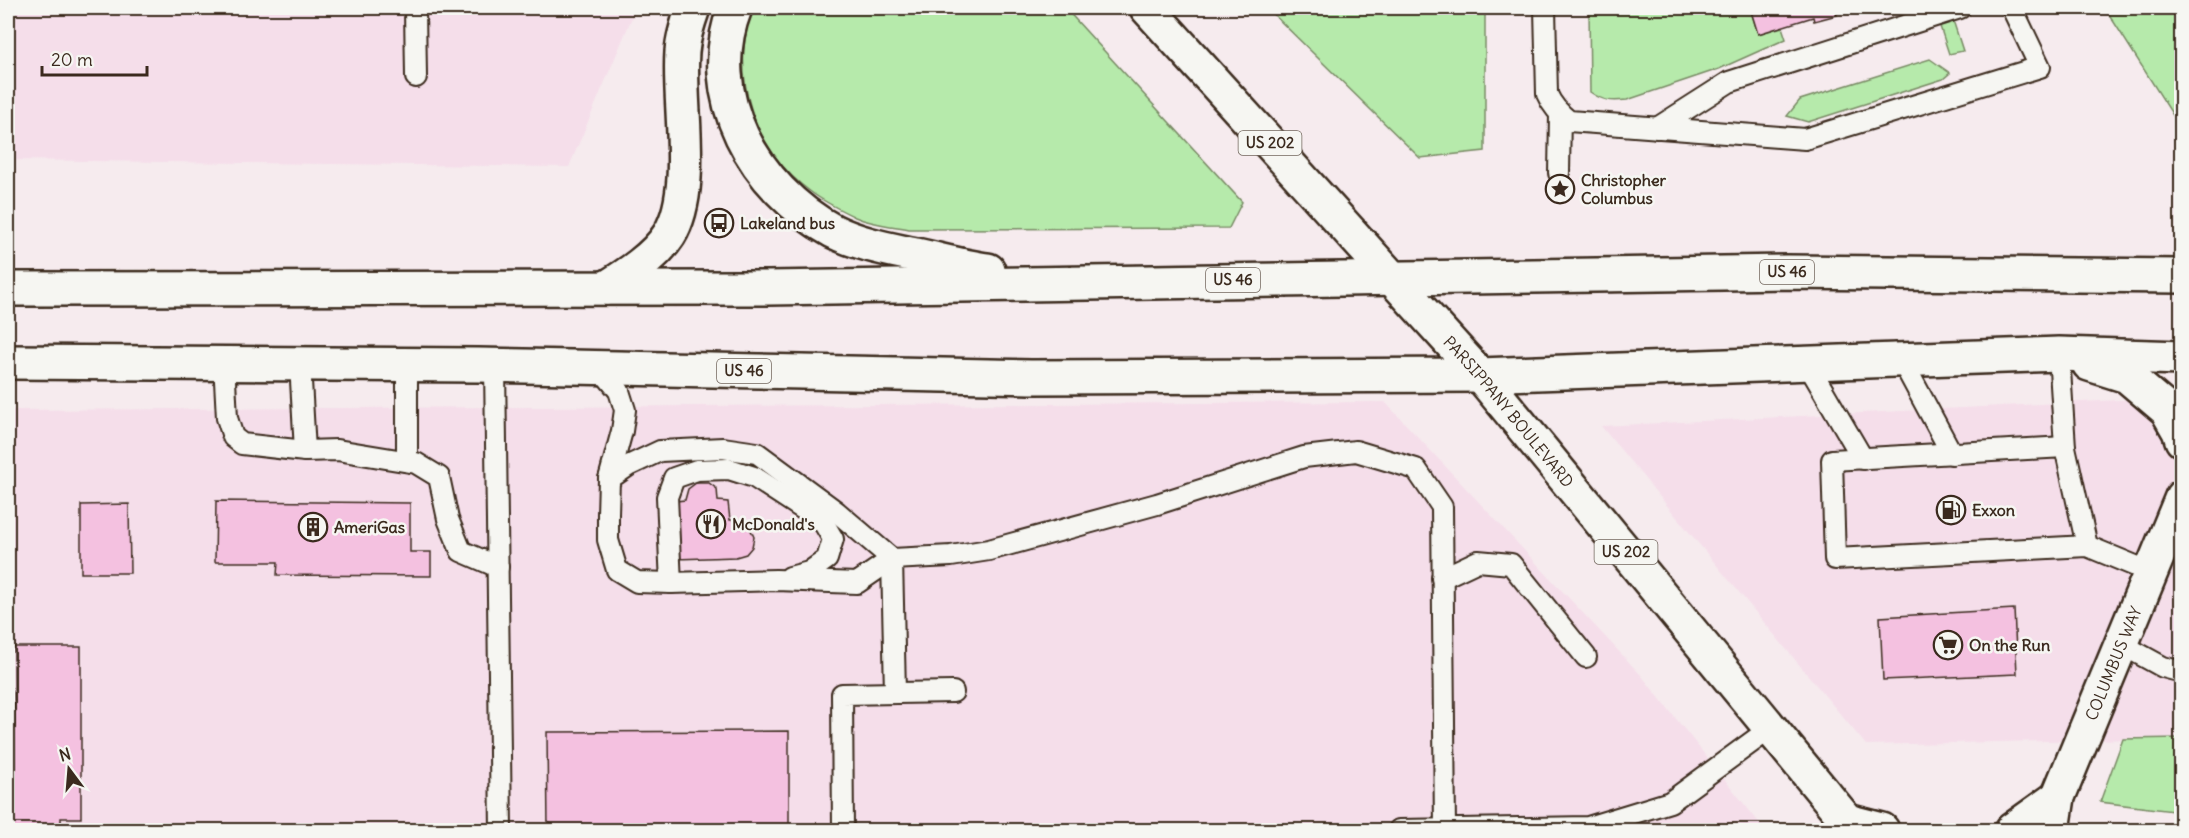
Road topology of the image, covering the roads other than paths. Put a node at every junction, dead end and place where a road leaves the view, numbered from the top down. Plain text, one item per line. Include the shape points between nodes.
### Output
1 (415, 8) edge
2 (693, 8) edge
3 (735, 8) edge
4 (1147, 8) edge
5 (1545, 8) edge
6 (1960, 8) edge
7 (2012, 8) edge
8 (417, 77) dead end
9 (1560, 114) junction
10 (1657, 128) junction
11 (1559, 173) dead end
12 (2181, 276) edge
13 (1393, 279) junction
14 (1073, 282) junction
15 (606, 288) junction
16 (8, 289) edge
17 (2059, 354) junction
18 (2181, 358) edge
19 (1900, 359) junction
20 (8, 362) edge
21 (224, 362) junction
22 (300, 363) junction
23 (1807, 363) junction
24 (407, 364) junction
25 (495, 366) junction
26 (600, 368) junction
27 (1480, 375) junction
28 (2181, 440) edge
29 (2065, 447) junction
30 (305, 451) junction
31 (1952, 454) junction
32 (1863, 459) junction
33 (407, 461) junction
34 (609, 479) junction
35 (2181, 496) edge
36 (795, 503) junction
37 (837, 512) junction
38 (2087, 546) junction
39 (892, 559) junction
40 (498, 567) junction
41 (2150, 572) junction
42 (1442, 578) junction
43 (776, 580) junction
44 (670, 583) junction
45 (2121, 644) junction
46 (1586, 657) dead end
47 (2181, 672) edge
48 (953, 692) dead end
49 (895, 693) junction
50 (1771, 728) junction
51 (2058, 797) junction
52 (1850, 826) edge
53 (1445, 830) edge
54 (501, 831) edge
55 (843, 831) edge
56 (1398, 831) edge
57 (1882, 831) edge
58 (2012, 831) edge
59 (2053, 831) edge
60 (2070, 831) edge

1 - 8 lane
2 - 15 main road via 682,51 684,143 678,214 668,236 635,270
3 - 14 main road via 725,57 734,118 761,169 793,204 833,231 866,244 976,268
4 - 13 main road, PARSIPPANY BOULEVARD / US 202
5 - 9 lane via 1547,94
6 - 10 lane via 1729,81
7 - 10 lane via 2040,67 1805,139
9 - 10 lane via 1577,122
9 - 11 lane
12 - 13 main road, US 46 via 1787,272
13 - 14 main road, US 46
13 - 27 main road, PARSIPPANY BOULEVARD / US 202
14 - 15 main road, US 46
15 - 16 main road, US 46
17 - 18 main road, US 46
17 - 19 main road, US 46
17 - 28 main road via 2127,376 2167,410
17 - 29 lane
19 - 23 main road, US 46
19 - 31 lane
20 - 21 main road, US 46
21 - 22 main road, US 46
21 - 30 lane via 227,418 233,437 242,444
22 - 24 main road, US 46
22 - 30 lane
23 - 27 main road, US 46
23 - 32 lane
24 - 25 main road, US 46
24 - 33 lane
25 - 26 main road, US 46
25 - 40 lane
26 - 27 main road, US 46 via 1031,377
26 - 34 lane via 619,391 625,410
27 - 50 main road, PARSIPPANY BOULEVARD / US 202
29 - 31 lane
29 - 38 lane
30 - 33 lane via 337,450
31 - 32 lane
32 - 38 lane via 1832,460 1835,559
33 - 40 lane via 439,477 448,519 461,551
34 - 37 lane via 660,451 723,448 757,453
34 - 44 lane via 608,540 617,570 637,582
35 - 41 main road, COLUMBUS WAY
36 - 37 lane
36 - 43 lane via 823,522 833,539 827,559 809,572
36 - 44 lane via 754,477 729,469 697,470 674,478 667,497
37 - 39 lane
38 - 41 lane
39 - 42 lane via 989,550 1157,504 1305,457 1356,451 1416,469 1442,507
39 - 43 lane via 857,583
39 - 49 lane
40 - 54 lane
41 - 45 main road, COLUMBUS WAY
42 - 46 lane via 1478,561 1510,564
42 - 53 lane
43 - 44 lane
45 - 47 lane via 2163,667
45 - 51 main road, COLUMBUS WAY
48 - 49 lane
49 - 55 lane via 842,694
50 - 52 main road, PARSIPPANY BOULEVARD / US 202
50 - 53 lane via 1670,802 1588,827
51 - 58 main road
51 - 59 main road, COLUMBUS WAY
51 - 60 lane
52 - 57 main road
53 - 56 lane

